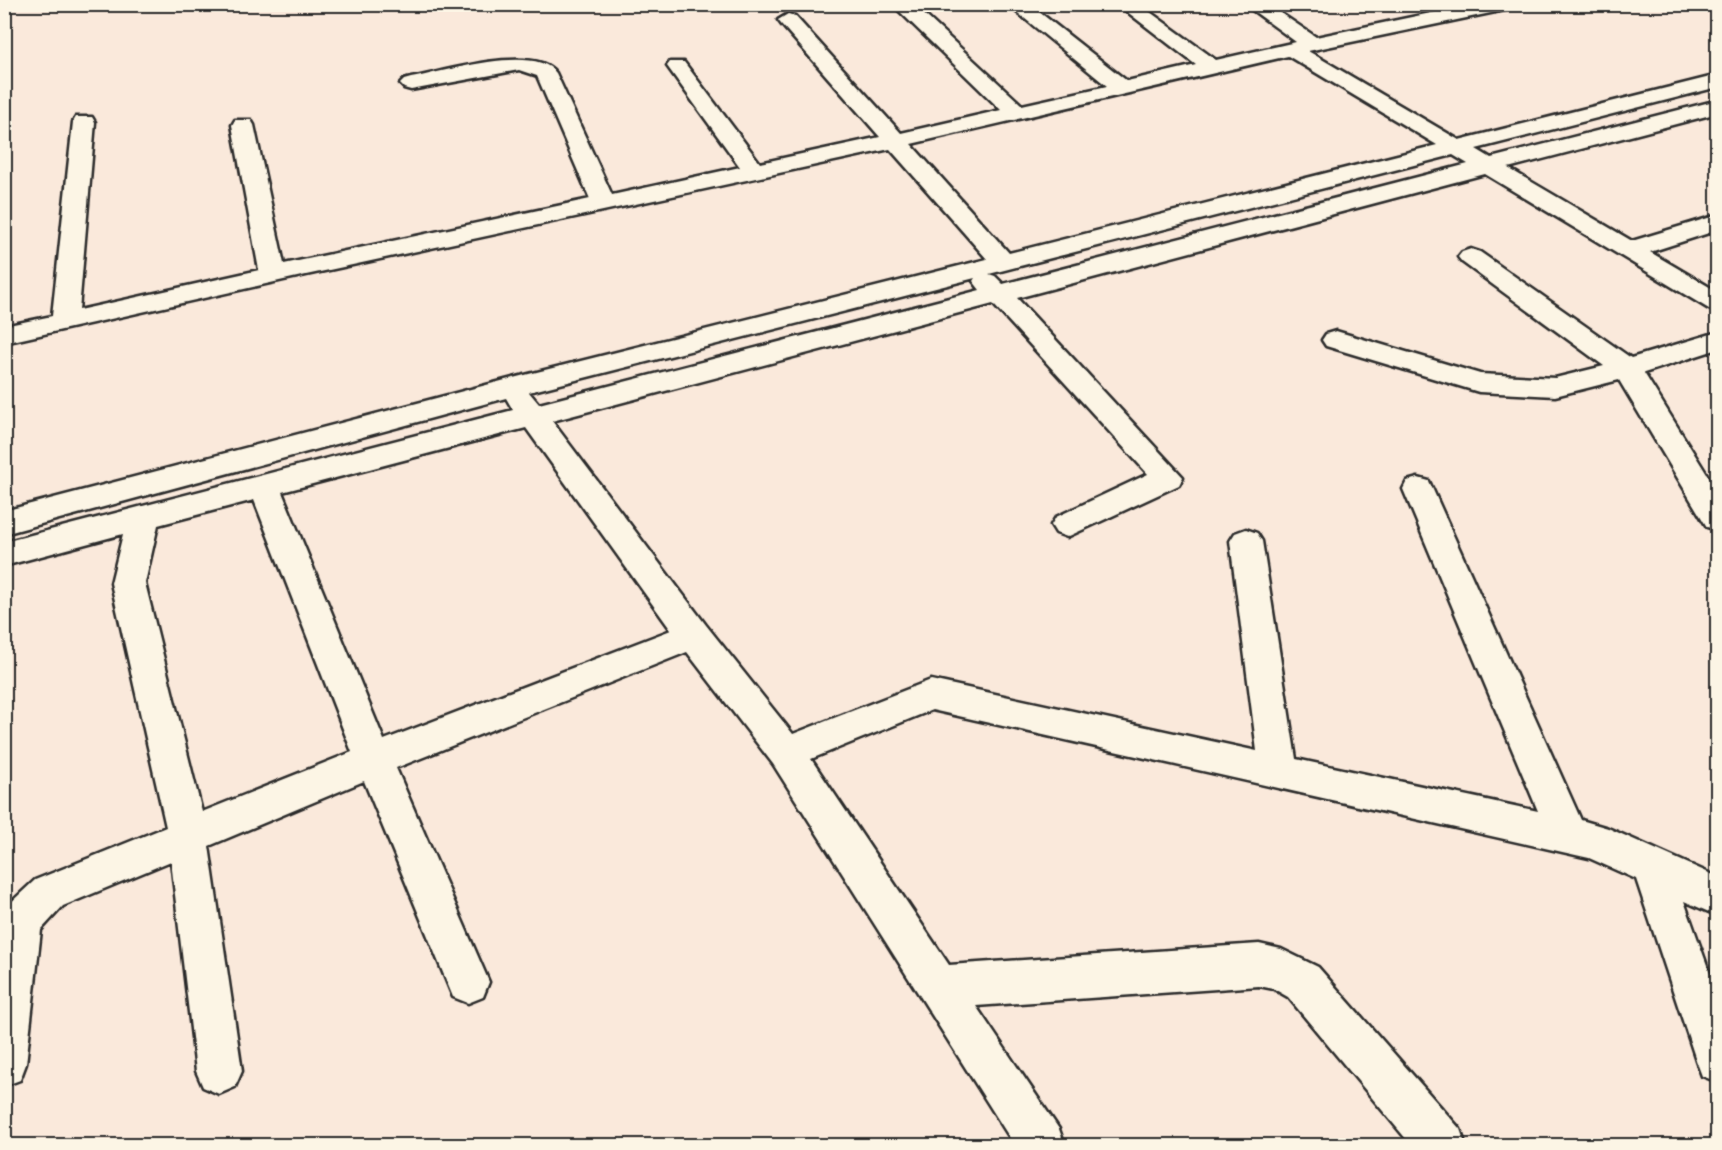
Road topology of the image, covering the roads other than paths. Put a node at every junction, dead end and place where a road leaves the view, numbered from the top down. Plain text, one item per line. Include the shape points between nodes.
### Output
1 (901, 4) edge
2 (1016, 4) edge
3 (1126, 4) edge
4 (1253, 4) edge
5 (1502, 5) edge
6 (788, 20) dead end
7 (1302, 46) junction
8 (677, 66) dead end
9 (1212, 67) junction
10 (1718, 81) edge
11 (411, 84) dead end
12 (1123, 88) junction
13 (1718, 106) edge
14 (1017, 113) junction
15 (84, 122) dead end
16 (243, 125) dead end
17 (894, 141) junction
18 (1456, 149) junction
19 (1486, 167) junction
20 (754, 171) junction
21 (604, 204) junction
22 (1718, 222) edge
23 (1627, 251) junction
24 (1471, 257) dead end
25 (1004, 263) junction
26 (976, 270) junction
27 (273, 274) junction
28 (999, 293) junction
29 (1718, 303) edge
30 (65, 322) junction
31 (4, 335) edge
32 (1336, 340) dead end
33 (1718, 340) edge
34 (1627, 369) junction
35 (522, 401) junction
36 (264, 485) junction
37 (1418, 489) dead end
38 (145, 516) junction
39 (1718, 519) edge
40 (4, 523) edge
41 (1067, 525) dead end
42 (1246, 541) dead end
43 (4, 554) edge
44 (694, 635) junction
45 (786, 753) junction
46 (374, 760) junction
47 (1279, 772) junction
48 (188, 836) junction
49 (1568, 836) junction
50 (1652, 868) junction
51 (1718, 897) edge
52 (468, 982) dead end
53 (939, 987) junction
54 (1718, 1060) edge
55 (4, 1064) edge
56 (219, 1071) dead end
57 (1042, 1146) edge
58 (1443, 1146) edge

1 - 14 street
2 - 12 street
3 - 9 street
4 - 7 street
5 - 7 street
6 - 17 street
7 - 9 street
7 - 18 street
8 - 20 street
9 - 12 street
10 - 18 street
11 - 21 street via 519,64 546,73
12 - 14 street
13 - 19 street
14 - 17 street
15 - 30 street
16 - 27 street
17 - 20 street
17 - 25 street
18 - 19 street
18 - 25 street
19 - 23 street
19 - 28 street
20 - 21 street
21 - 27 street
22 - 23 street
23 - 29 street
24 - 34 street
25 - 26 street
26 - 28 street
26 - 35 street
27 - 30 street
28 - 35 street
28 - 41 street via 1168,477
30 - 31 street
32 - 34 street via 1479,383 1555,387
33 - 34 street
34 - 39 street
35 - 36 street
35 - 40 street
35 - 44 street
36 - 38 street
36 - 46 street
37 - 49 street
38 - 43 street
38 - 48 street via 128,583
42 - 47 street
44 - 45 street
44 - 46 street
45 - 47 street via 931,695
45 - 53 street
46 - 48 street
46 - 52 street
47 - 49 street
48 - 55 street via 50,893 21,921
48 - 56 street
49 - 50 street via 1594,841
50 - 51 street
50 - 54 street
53 - 57 street
53 - 58 street via 1259,965 1281,970 1303,982

